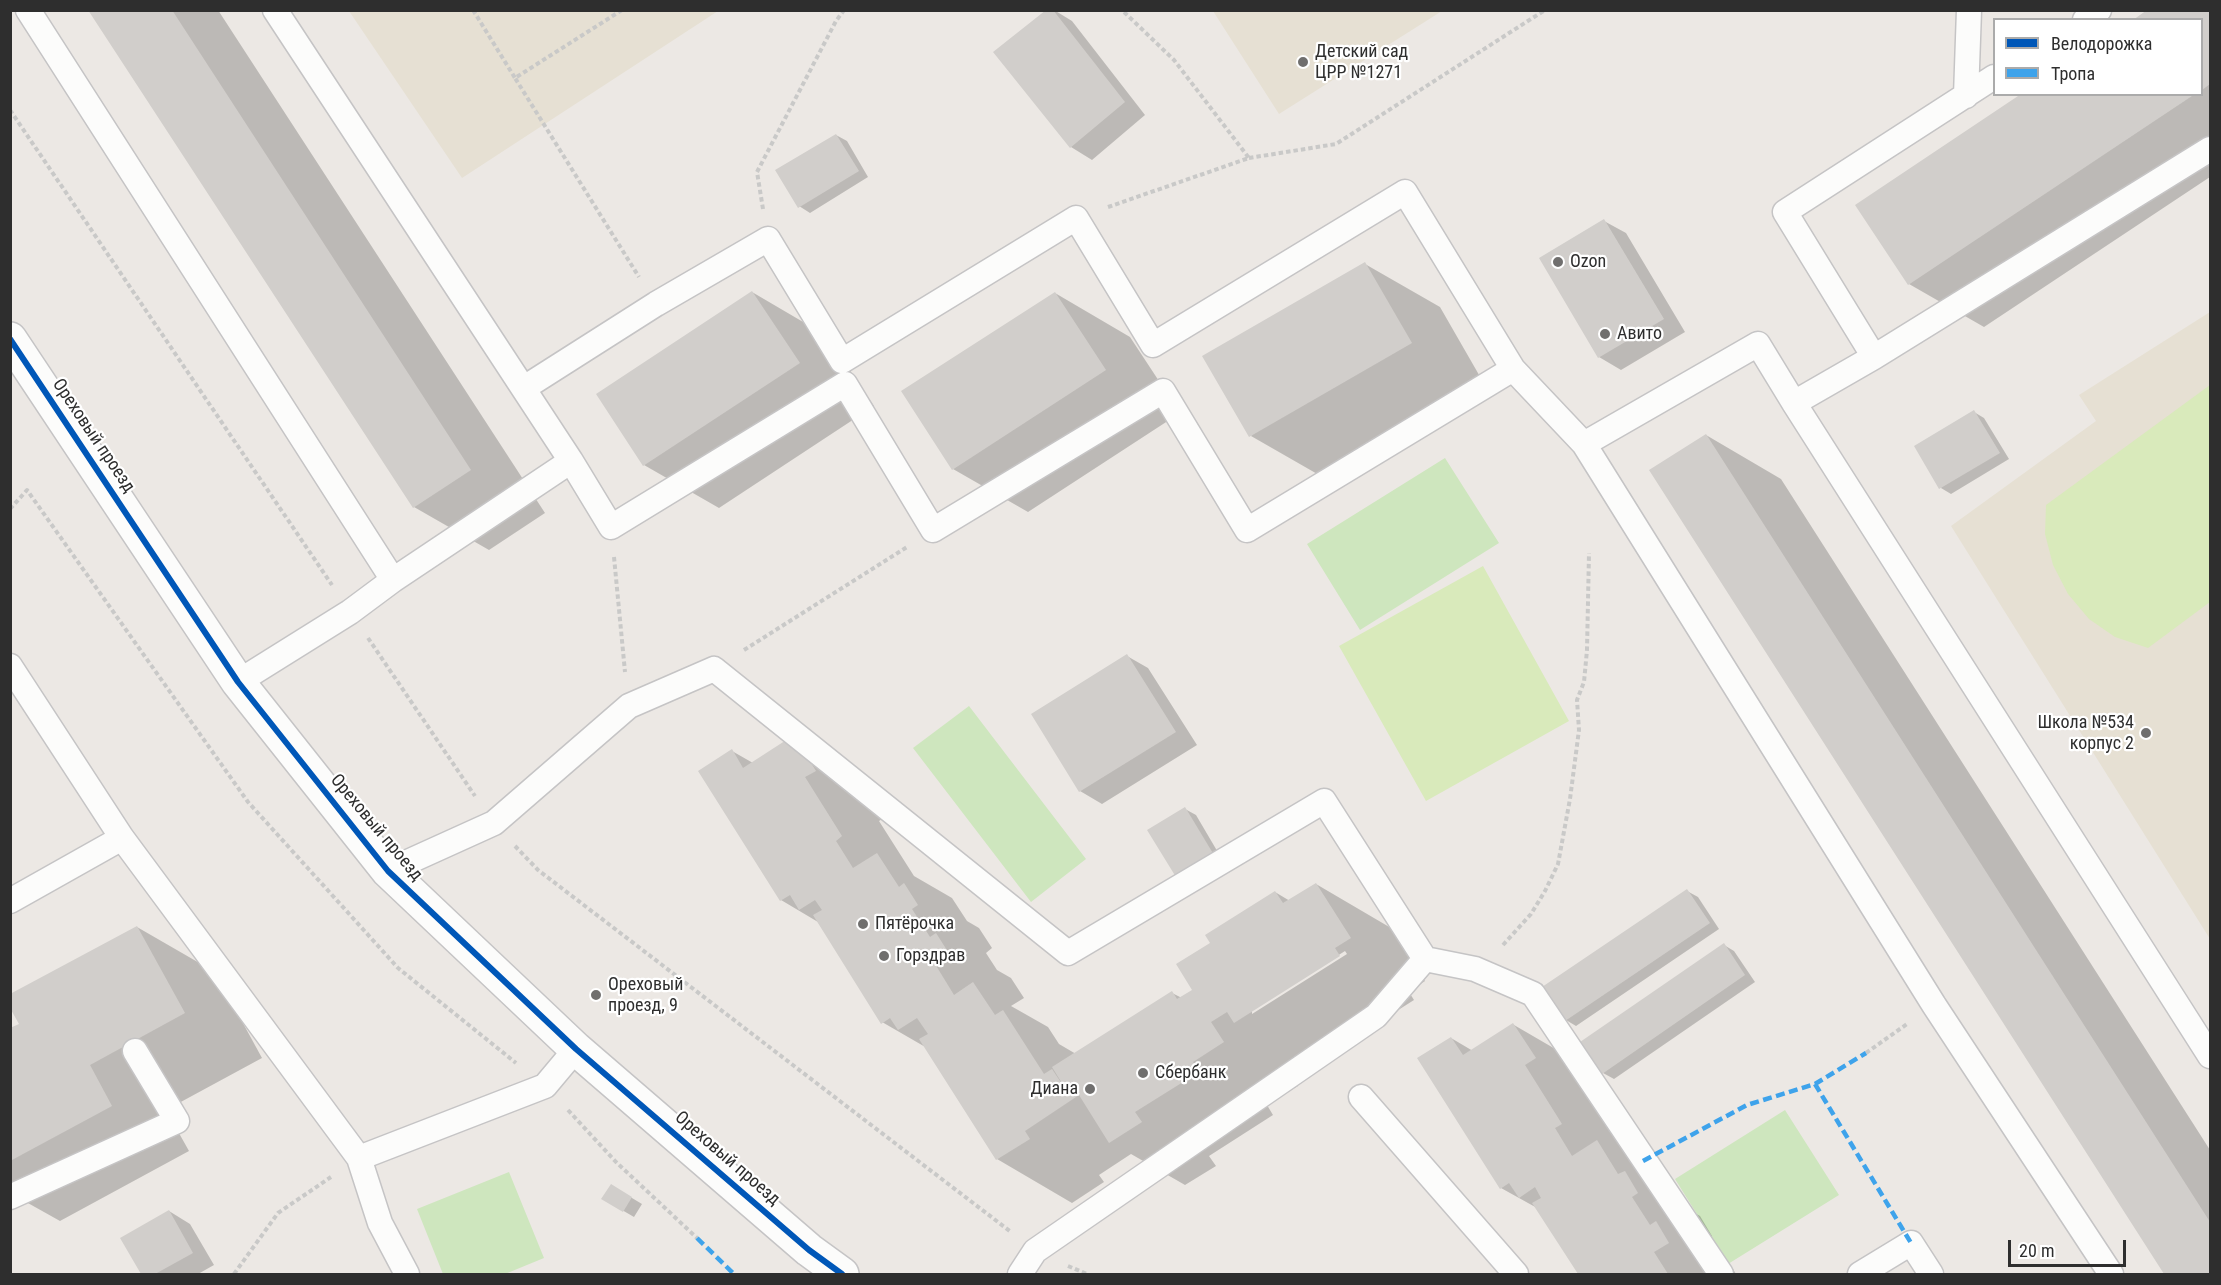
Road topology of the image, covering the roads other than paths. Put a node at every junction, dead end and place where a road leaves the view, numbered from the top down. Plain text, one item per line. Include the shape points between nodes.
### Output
1 (28, 10) edge
2 (275, 10) edge
3 (1969, 10) edge
4 (1993, 78) edge
5 (1966, 96) junction
6 (2211, 149) edge
7 (10, 339) edge
8 (1874, 357) junction
9 (1513, 369) junction
10 (524, 388) junction
11 (1794, 403) junction
12 (1584, 444) junction
13 (571, 461) junction
14 (393, 580) junction
15 (10, 666) edge
16 (238, 682) junction
17 (122, 838) junction
18 (388, 871) junction
19 (10, 901) edge
20 (1425, 959) junction
21 (576, 1049) junction
22 (135, 1051) dead end
23 (2211, 1056) edge
24 (1361, 1097) dead end
25 (359, 1158) junction
26 (10, 1197) edge
27 (407, 1275) edge
28 (842, 1275) edge
29 (1020, 1275) edge
30 (1516, 1275) edge
31 (1721, 1275) edge
32 (1860, 1275) edge
33 (1931, 1275) edge
34 (2112, 1275) edge

1 - 14 lane
2 - 10 lane
3 - 5 lane
4 - 5 lane
5 - 8 lane via 1785,212
6 - 8 lane
7 - 16 street, Ореховый проезд
8 - 11 lane
9 - 10 lane via 1405,192 1154,345 1076,218 842,361 768,239
9 - 12 lane
9 - 13 lane via 1247,530 1163,391 933,530 845,384 610,526
10 - 13 lane
11 - 12 lane via 1758,344
11 - 23 lane
12 - 34 lane via 1934,1005
13 - 14 lane
14 - 16 lane via 350,612
15 - 17 lane
16 - 18 street, Ореховый проезд
17 - 19 lane
17 - 25 lane
18 - 20 lane via 494,823 629,706 714,669 1068,953 1324,801
18 - 21 street, Ореховый проезд
20 - 29 lane via 1376,1016 1035,1251
20 - 31 lane via 1475,969 1533,994
21 - 25 lane via 545,1086
21 - 28 street, Ореховый проезд
22 - 26 lane via 177,1120
24 - 30 lane
25 - 27 lane via 380,1223
32 - 33 lane via 1911,1243

